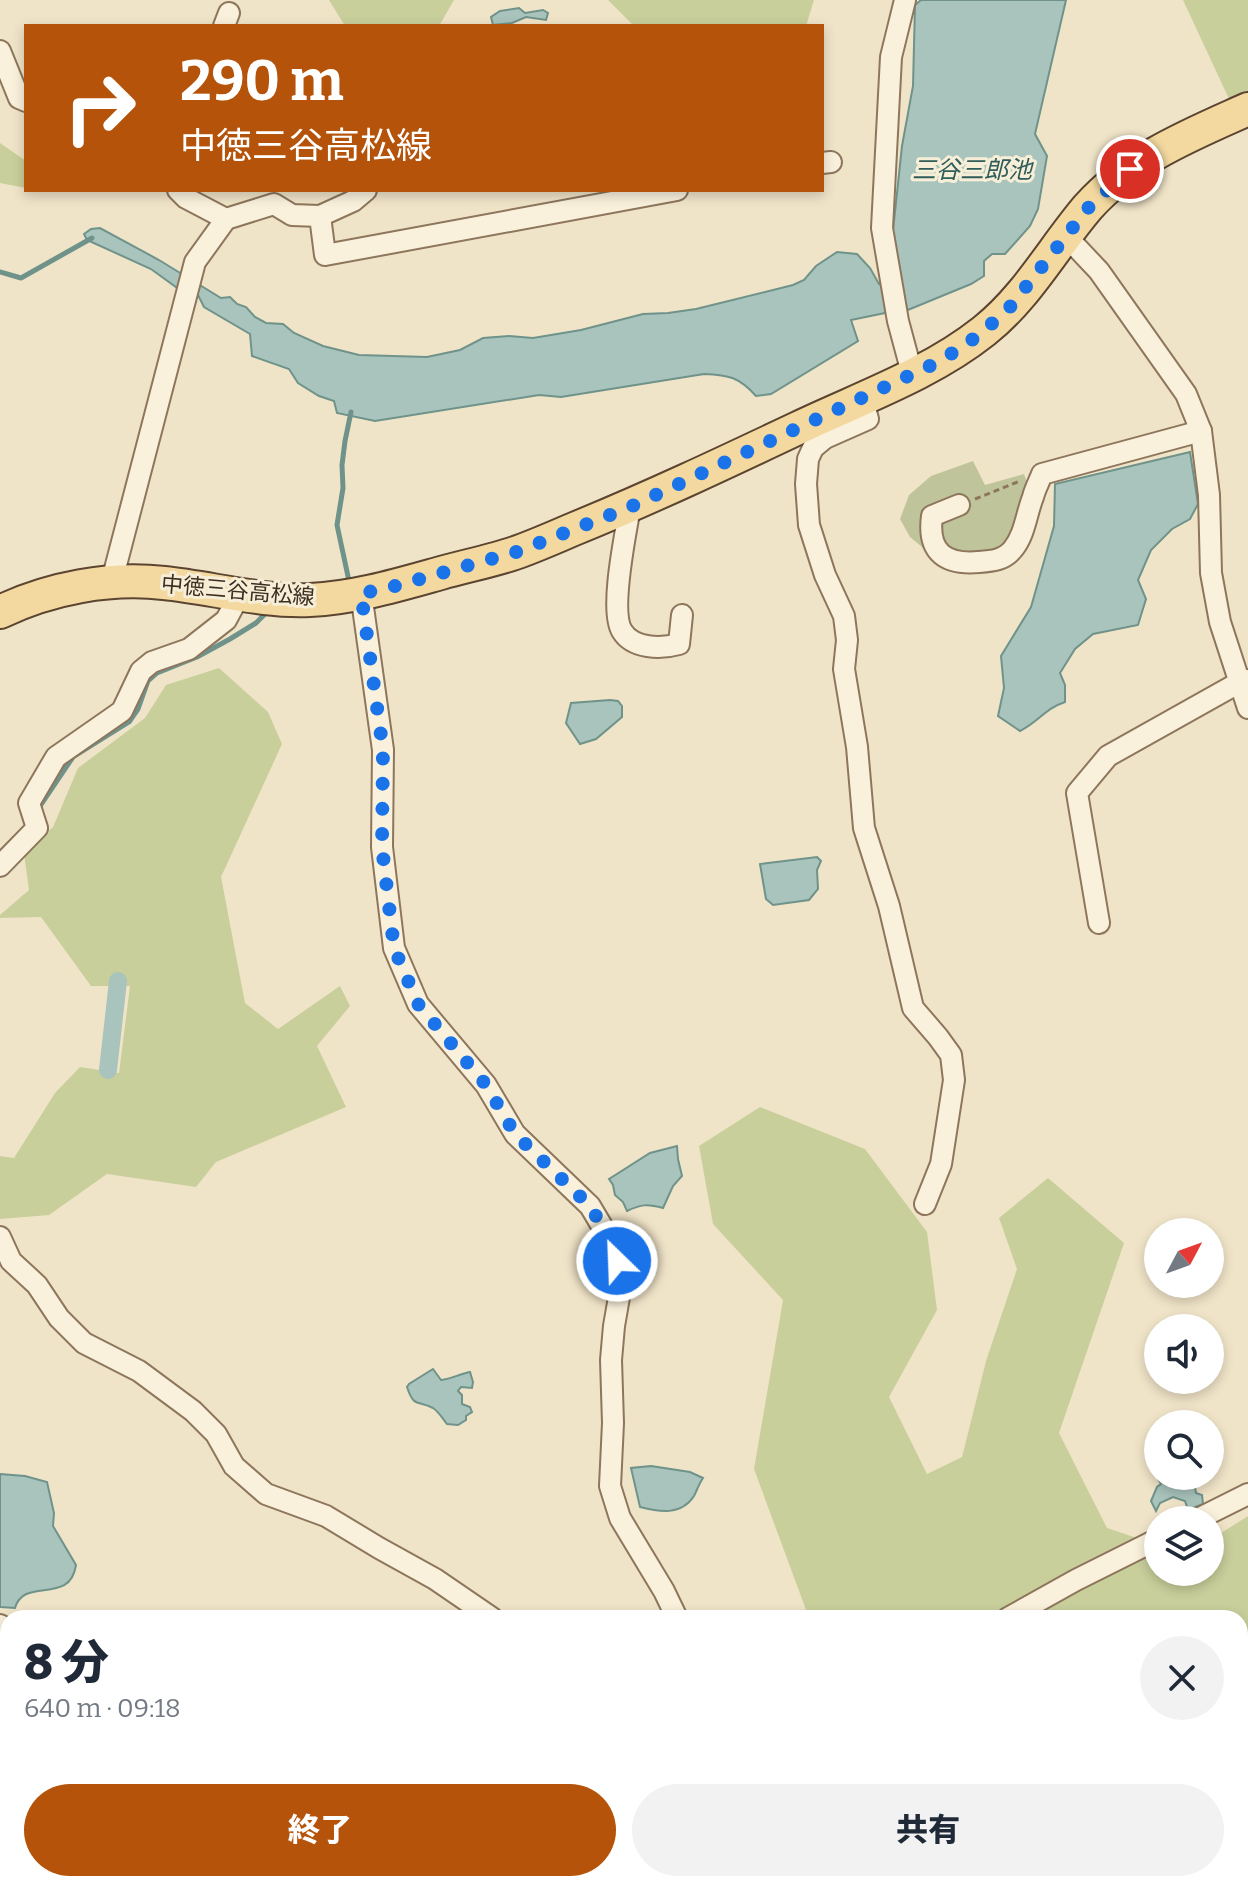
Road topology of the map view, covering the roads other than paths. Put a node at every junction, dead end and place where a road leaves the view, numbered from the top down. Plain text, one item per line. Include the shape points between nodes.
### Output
1 (905, 0) edge
2 (0, 51) edge
3 (24, 100) edge
4 (1248, 109) edge
5 (180, 192) edge
6 (364, 192) edge
7 (666, 192) edge
8 (273, 197) edge
9 (320, 216) junction
10 (226, 219) junction
11 (1066, 236) junction
12 (916, 374) junction
13 (862, 398) junction
14 (1201, 431) junction
15 (959, 505) road end
16 (630, 507) junction
17 (110, 583) junction
18 (361, 593) junction
19 (240, 594) junction
20 (0, 612) edge
21 (682, 615) dead end
22 (1244, 681) edge
23 (1248, 708) edge
24 (0, 866) edge
25 (1099, 923) dead end
26 (925, 1204) dead end
27 (0, 1237) edge
28 (1248, 1494) edge
29 (1224, 1506) edge
30 (1144, 1546) edge
31 (480, 1610) edge
32 (673, 1610) edge
33 (1022, 1610) edge

1 - 12 street via 891,57 882,228 898,321
2 - 3 street
4 - 11 main road, 中徳三谷高松線 via 1180,139 1130,169
5 - 10 street
6 - 9 street
7 - 9 street via 325,255
8 - 9 street via 292,215
8 - 10 street
10 - 17 street via 195,262
11 - 12 main road, 中徳三谷高松線 via 1006,312 967,344
11 - 14 street via 1099,271 1169,369
12 - 13 main road, 中徳三谷高松線
13 - 16 main road, 中徳三谷高松線
13 - 26 street via 868,419 825,438 808,459 809,525 844,616 844,669 864,828 913,1008 951,1055 954,1080 941,1164
14 - 15 street via 1042,474 1024,530 999,560 962,563 939,552 932,516
14 - 22 street via 1211,573 1220,622
16 - 18 main road, 中徳三谷高松線 via 516,552
16 - 21 street via 618,610 622,630 636,644 666,648 679,644
17 - 19 main road, 中徳三谷高松線 via 161,582
17 - 20 main road, 中徳三谷高松線 via 59,590
18 - 19 main road, 中徳三谷高松線 via 310,600
18 - 32 street via 383,750 382,847 394,948 418,1004 486,1085 515,1134 590,1206 612,1243 622,1280 611,1360 610,1486 620,1518
19 - 24 street via 226,620 189,649 152,662 141,671 122,711 56,757 29,803 37,828
22 - 23 street
22 - 25 street via 1108,756 1077,793
27 - 31 street via 11,1261 84,1343 139,1371 193,1411 216,1434 234,1466 266,1494 326,1516
28 - 29 street
30 - 33 street

